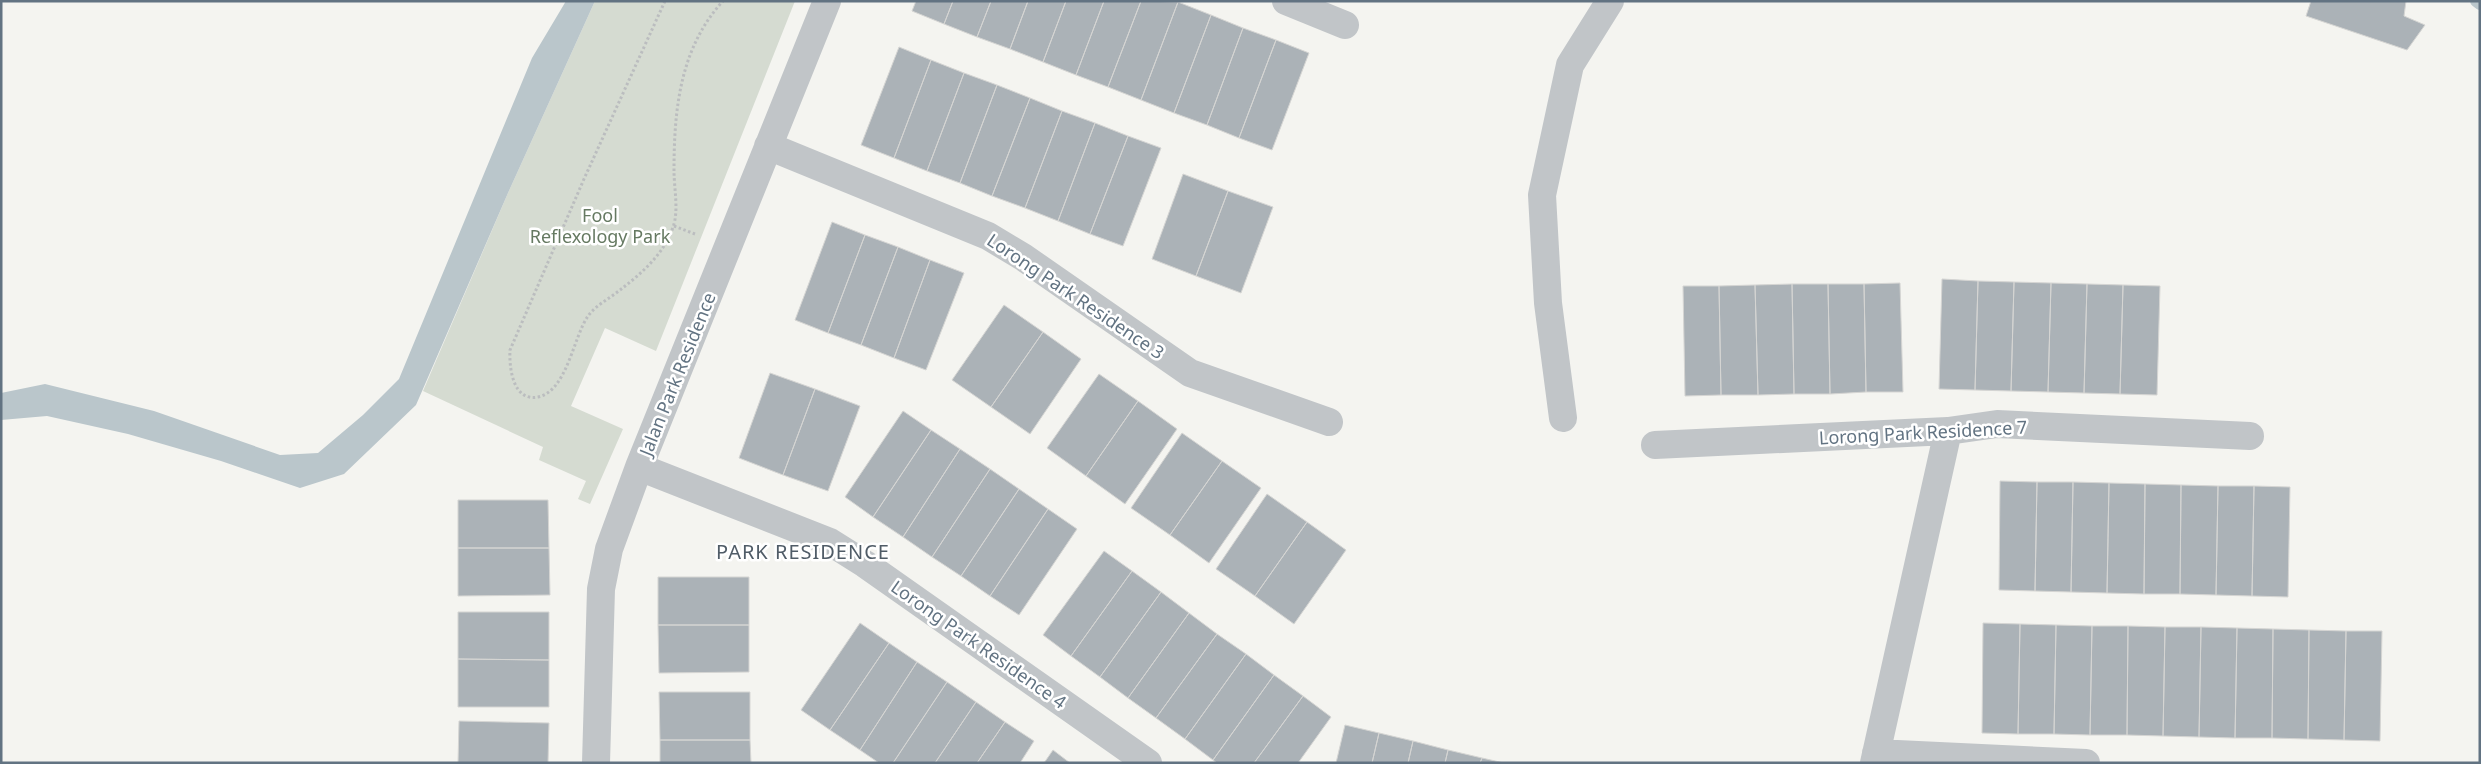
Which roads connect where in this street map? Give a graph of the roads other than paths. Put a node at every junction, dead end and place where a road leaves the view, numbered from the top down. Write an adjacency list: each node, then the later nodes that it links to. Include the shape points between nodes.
1 (827, 1): 5 (street, Jalan Park Residence)
2 (1286, 1): 4 (street)
3 (1610, 1): 6 (street, via 1570,65 1542,195 1548,304)
4 (1344, 25)
5 (768, 146): 7 (street, Lorong Park Residence 3, via 988,236 1190,373); 11 (street, Jalan Park Residence)
6 (1563, 418)
7 (1329, 422)
8 (1948, 431): 9 (street, Lorong Park Residence 7, via 1997,424); 10 (street, Lorong Park Residence 7); 12 (street)
9 (2250, 436)
10 (1655, 445)
11 (639, 467): 13 (street, Jalan Park Residence, via 609,549 600,590); 14 (street, Lorong Park Residence 4, via 830,542)
12 (1875, 758): 15 (street)
13 (596, 763)
14 (1148, 763)
15 (2086, 763)

